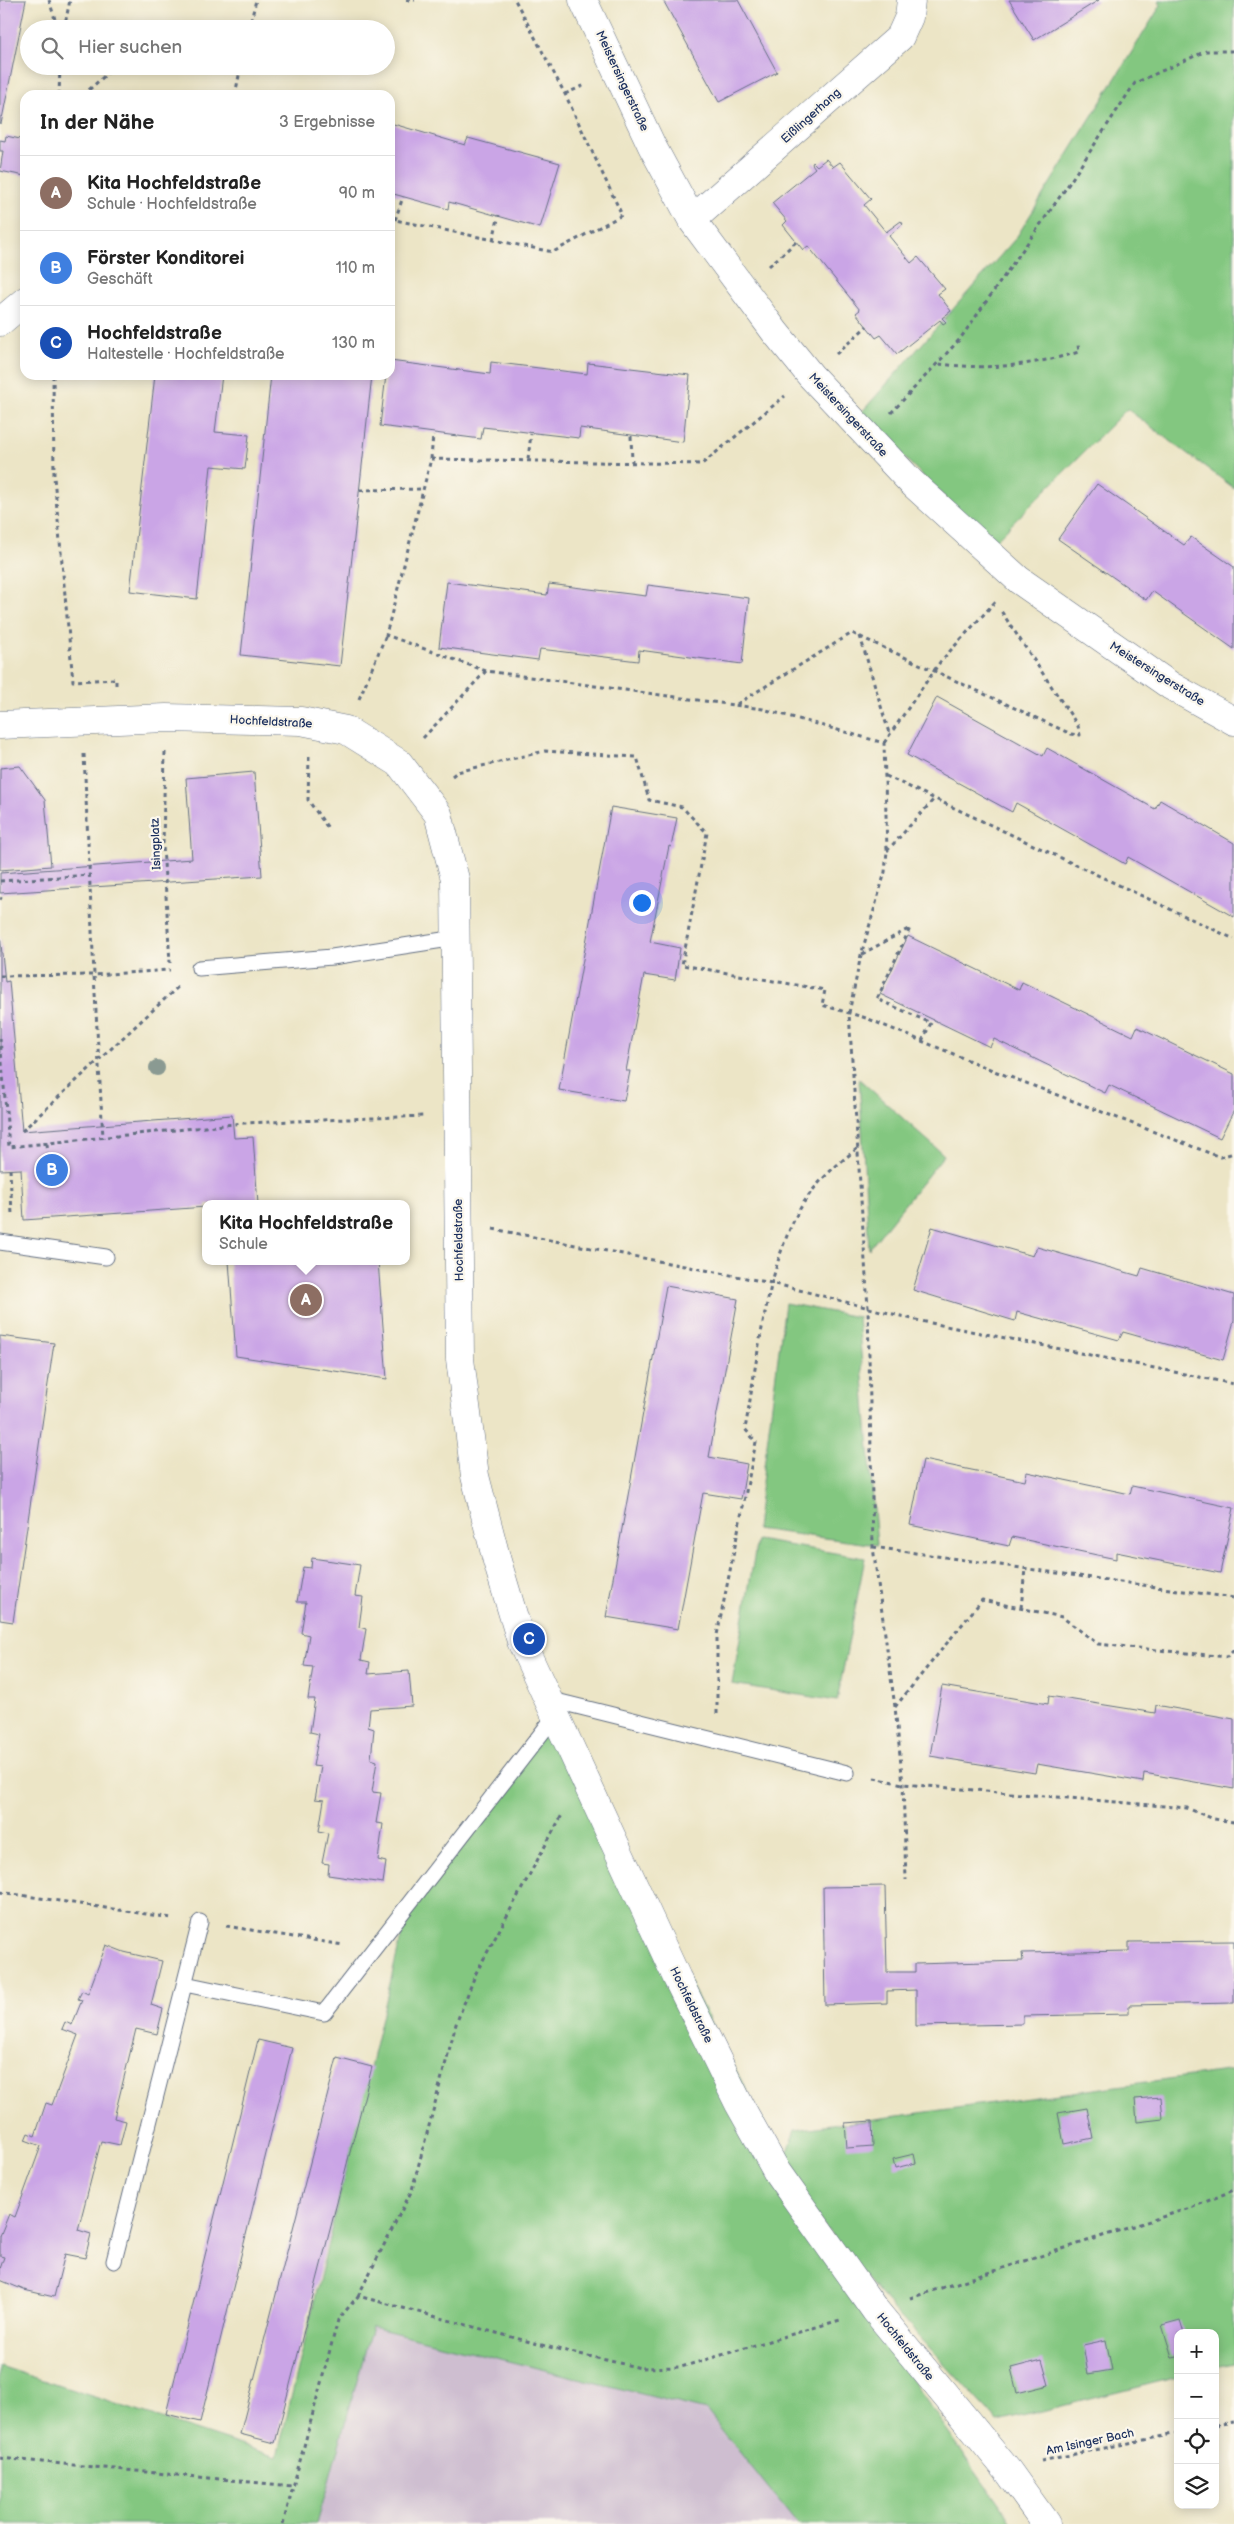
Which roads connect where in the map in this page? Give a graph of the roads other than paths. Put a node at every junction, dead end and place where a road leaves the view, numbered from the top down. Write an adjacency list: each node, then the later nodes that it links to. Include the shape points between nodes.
1 (583, 0): 3 (street, Meistersingerstraße, via 652,146)
2 (911, 0): 3 (street, Eißlingerhang, via 909,17 900,37)
3 (692, 220): 6 (street, Meistersingerstraße, via 811,376 911,482 1019,580 1171,686)
4 (20, 305): 5 (street)
5 (0, 322)
6 (1234, 721)
7 (0, 725): 8 (street, Hochfeldstraße, via 166,718 312,723 346,730 399,763 438,814 455,879)
8 (456, 938): 9 (lane, via 332,957); 12 (street, Hochfeldstraße, via 460,1359 475,1476 497,1561 522,1641)
9 (199, 968)
10 (4, 1242): 11 (lane)
11 (106, 1257)
12 (552, 1707): 13 (lane); 15 (lane, via 324,2013); 17 (street, Hochfeldstraße, via 677,1978 777,2172 875,2310 1008,2471)
13 (847, 1773)
14 (200, 1922): 15 (lane)
15 (185, 1984): 16 (lane)
16 (114, 2261)
17 (1046, 2524)

